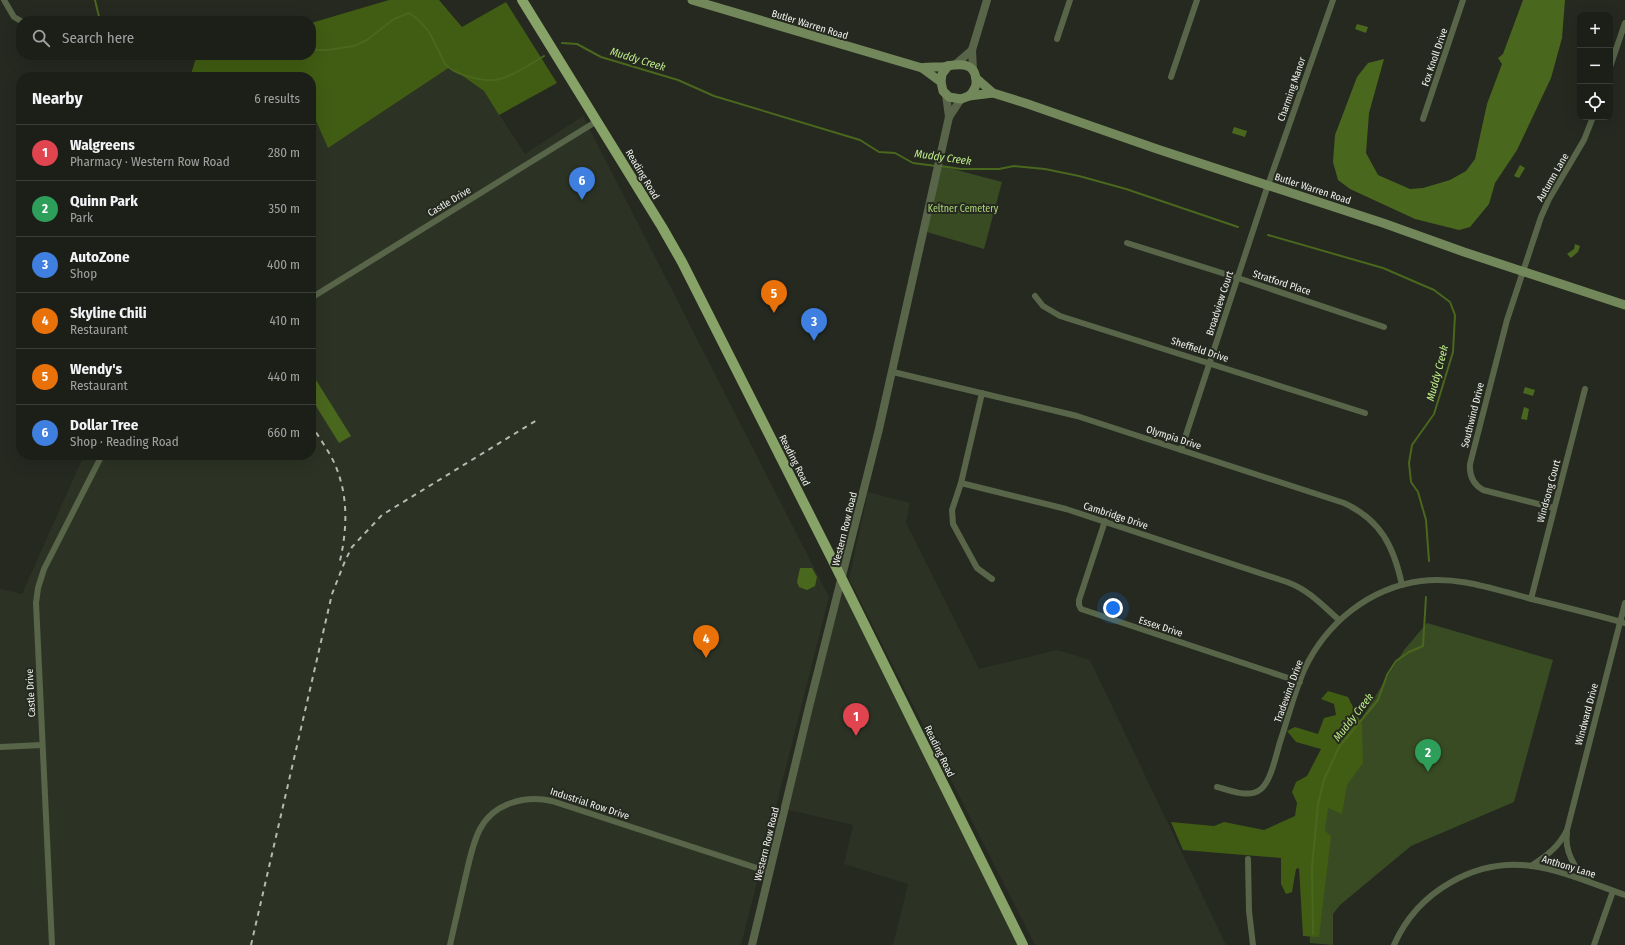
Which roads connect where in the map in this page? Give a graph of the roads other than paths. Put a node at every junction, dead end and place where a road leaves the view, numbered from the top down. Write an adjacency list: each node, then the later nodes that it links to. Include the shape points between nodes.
1 (4, 0): 9 (street)
2 (522, 0): 26 (main road, Reading Road)
3 (692, 0): 16 (main road, Butler Warren Road)
4 (987, 0): 12 (street)
5 (1070, 0): 11 (street)
6 (1197, 0): 18 (street)
7 (1333, 0): 27 (street, Charming Manor)
8 (1463, 0): 24 (street, Fox Knoll Drive)
9 (16, 18)
10 (1625, 23): 13 (street)
11 (1057, 39)
12 (972, 50): 14 (street); 17 (street)
13 (1613, 58)
14 (957, 63): 15 (main road, Butler Warren Road); 17 (main road, Butler Warren Road, via 965,65)
15 (948, 66): 16 (main road, Butler Warren Road); 19 (main road, via 942,74)
16 (922, 68): 19 (main road, Butler Warren Road)
17 (974, 74): 20 (main road, Butler Warren Road); 22 (main road, via 975,86)
18 (1171, 77)
19 (941, 82): 21 (main road)
20 (993, 94): 22 (main road, Butler Warren Road); 27 (main road, Butler Warren Road)
21 (946, 95): 22 (main road, Butler Warren Road); 23 (street, Western Row Road)
22 (965, 98): 23 (street, Western Row Road)
23 (949, 117): 36 (street, Western Row Road)
24 (1423, 120)
25 (1592, 120): 29 (street, Autumn Lane, via 1580,147 1549,199)
26 (597, 121): 31 (street, Castle Drive); 45 (main road, Reading Road, via 682,262)
27 (1268, 185): 29 (main road, Butler Warren Road); 30 (street, Broadview Court)
28 (1127, 242): 30 (street, Stratford Place)
29 (1522, 271): 33 (main road, Butler Warren Road); 43 (street, Southwind Drive, via 1507,320 1470,470 1475,484 1483,490)
30 (1238, 278): 34 (street, Stratford Place); 35 (street, Broadview Court)
31 (316, 295)
32 (1035, 296): 35 (street, Sheffield Drive, via 1043,306 1060,316)
33 (1625, 304)
34 (1384, 327)
35 (1210, 363): 39 (street, Sheffield Drive); 40 (street, Broadview Court)
36 (893, 372): 38 (street, Olympia Drive); 45 (street, Western Row Road)
37 (1585, 389): 43 (street, Windsong Court)
38 (982, 393): 40 (street, Olympia Drive, via 1077,416); 42 (street)
39 (1365, 413)
40 (1181, 450): 47 (street, Olympia Drive, via 1344,503 1361,512 1376,525 1388,542)
41 (99, 460): 53 (street, Castle Drive, via 50,556 38,588 36,623)
42 (961, 483): 44 (street, Cambridge Drive, via 1032,500); 46 (street, via 952,510 953,524 977,568)
43 (1554, 508): 48 (street, Windsong Court)
44 (1105, 522): 50 (street, Cambridge Drive, via 1296,585 1313,596); 52 (street, Essex Drive, via 1080,600 1079,605 1082,609)
45 (842, 580): 59 (street, Western Row Road); 66 (main road, Reading Road)
46 (992, 580)
47 (1402, 585): 48 (street, Tradewind Drive, via 1423,581 1458,581); 50 (street, Tradewind Drive, via 1366,600)
48 (1531, 599): 51 (street, Tradewind Drive)
49 (1625, 603): 51 (street, Windward Drive)
50 (1339, 620): 52 (street, Tradewind Drive, via 1321,640)
51 (1623, 622): 56 (street, Windward Drive)
52 (1300, 682): 55 (street, Tradewind Drive, via 1264,786 1256,792 1246,794)
53 (42, 745): 54 (street); 63 (street, Castle Drive)
54 (0, 747)
55 (1217, 787)
56 (1567, 830): 58 (street, Windward Drive, via 1556,847); 60 (street, Windward Drive, via 1570,857)
57 (1248, 859): 67 (street)
58 (1531, 866): 60 (street, Anthony Lane); 68 (street, Anthony Lane, via 1499,866 1484,869 1443,886 1416,909)
59 (769, 872): 64 (street, Industrial Row Drive, via 552,801 523,799 504,805 485,821 480,829); 65 (street, Western Row Road)
60 (1591, 883): 61 (street, Anthony Lane)
61 (1613, 891): 62 (street, Anthony Lane); 69 (street)
62 (1625, 895)
63 (52, 945)
64 (450, 945)
65 (752, 945)
66 (1023, 945)
67 (1253, 945)
68 (1394, 945)
69 (1594, 945)

